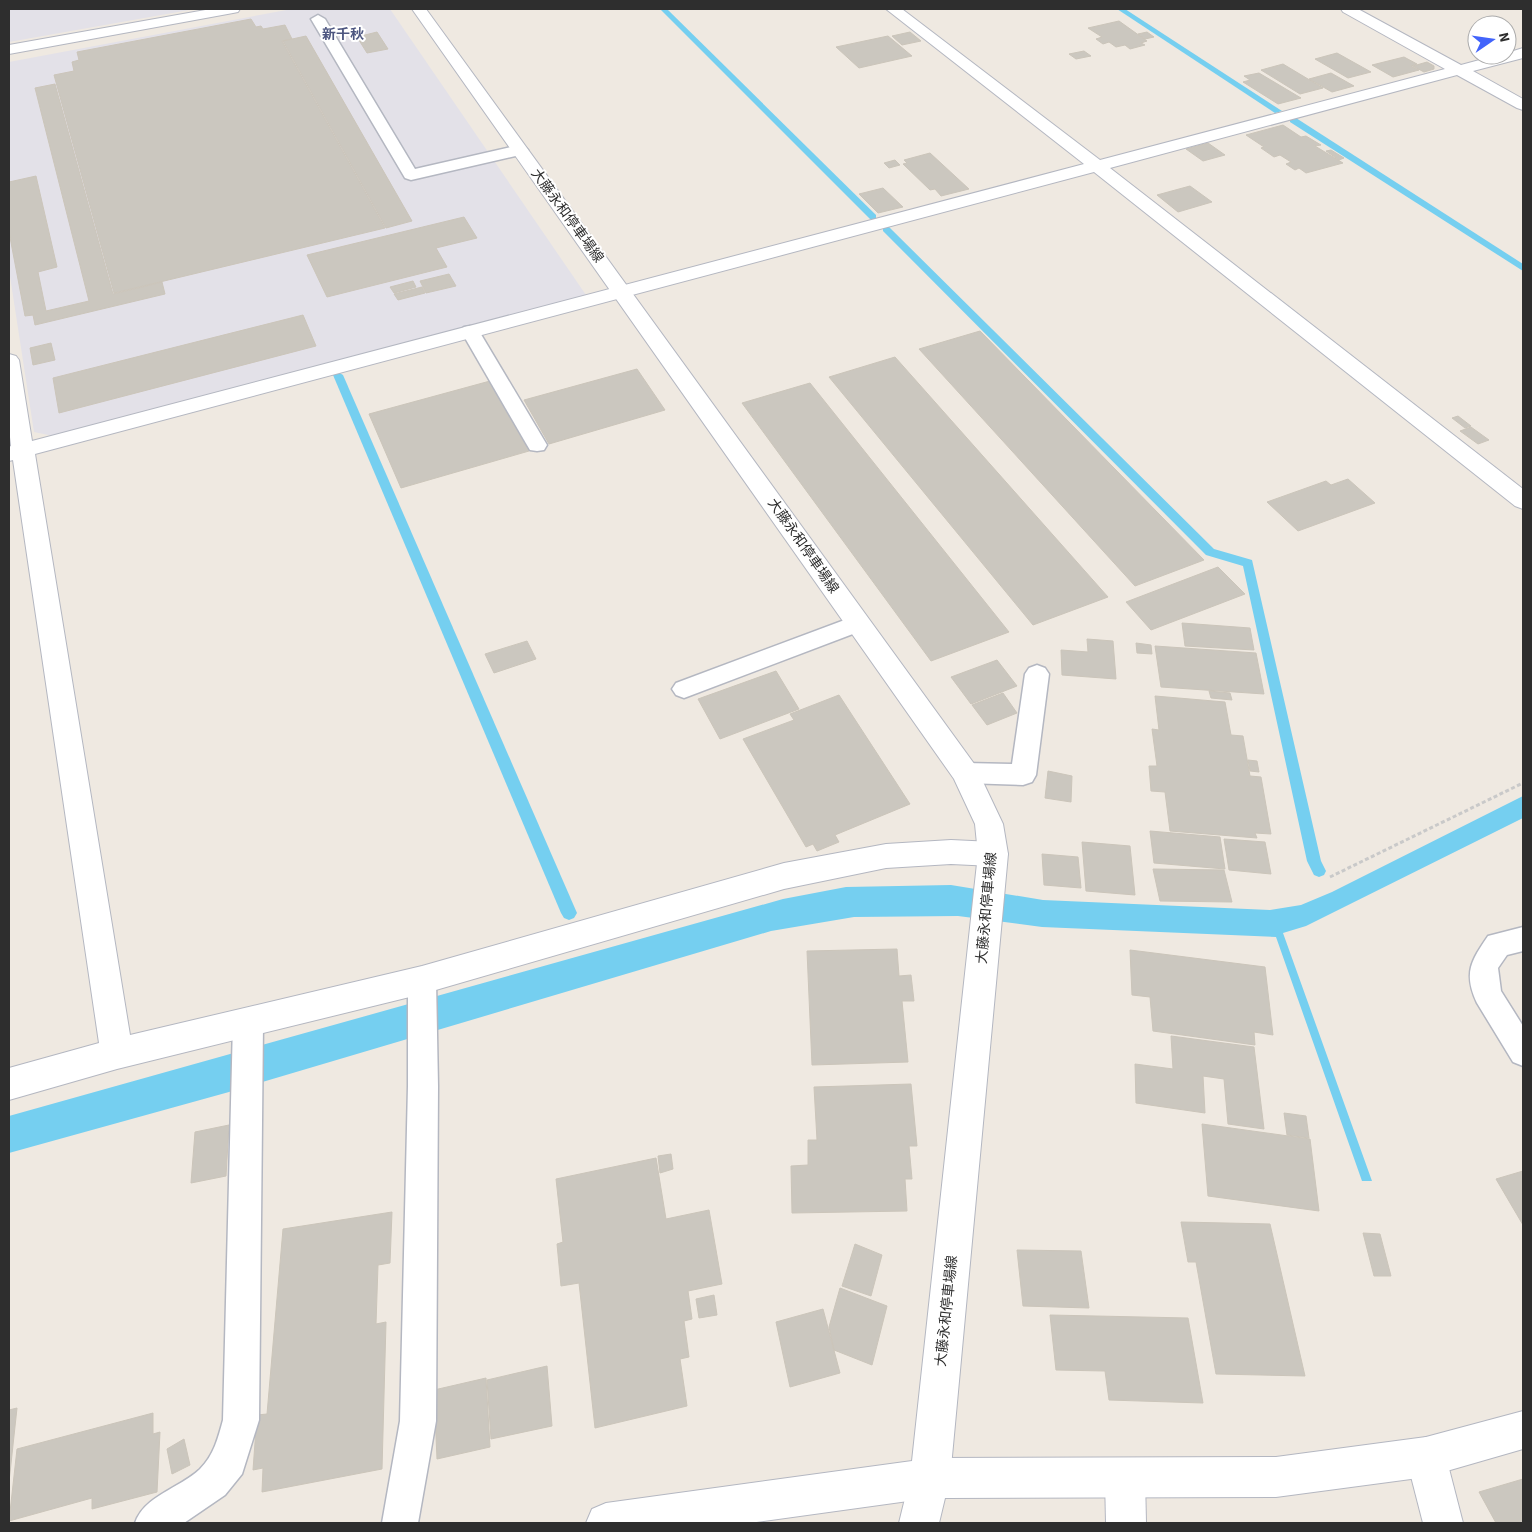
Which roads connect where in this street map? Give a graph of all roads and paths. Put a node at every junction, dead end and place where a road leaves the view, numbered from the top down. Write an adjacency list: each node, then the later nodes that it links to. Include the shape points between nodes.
1 (233, 9): 6 (street)
2 (419, 9): 10 (street, 大藤永和停車場線)
3 (892, 9): 11 (street)
4 (1348, 9): 8 (street)
5 (318, 19): 10 (lane, via 411,175)
6 (9, 50)
7 (1523, 53): 8 (street)
8 (1460, 70): 9 (street); 11 (street)
9 (1523, 105)
10 (520, 150): 12 (street, 大藤永和停車場線)
11 (1098, 166): 12 (street); 17 (street)
12 (621, 291): 13 (street); 18 (street, 大藤永和停車場線)
13 (470, 331): 15 (lane); 16 (street)
14 (9, 360): 16 (street)
15 (537, 445)
16 (16, 452): 29 (street)
17 (1523, 501)
18 (858, 623): 20 (lane); 21 (street, 大藤永和停車場線)
19 (1037, 674): 21 (lane, via 1023,775)
20 (684, 689)
21 (965, 773): 23 (street, 大藤永和停車場線, via 989,824)
22 (1523, 783): 24 (path)
23 (992, 865): 26 (street, via 951,852 886,856 784,876); 33 (street, 大藤永和停車場線)
24 (1330, 877)
25 (1523, 939): 28 (lane, via 1498,945 1484,965 1487,994)
26 (422, 985): 27 (street); 36 (lane, via 418,1421)
27 (248, 1032): 29 (street); 35 (lane, via 242,1420 229,1461 212,1482)
28 (1523, 1052)
29 (117, 1054): 30 (street)
30 (9, 1084)
31 (1523, 1430): 32 (street)
32 (1426, 1457): 34 (street, via 1276,1477); 40 (street)
33 (930, 1478): 34 (street); 37 (street); 38 (street, 大藤永和停車場線)
34 (1125, 1478): 39 (street)
35 (154, 1523)
36 (400, 1523)
37 (606, 1523)
38 (919, 1523)
39 (1126, 1523)
40 (1443, 1523)

